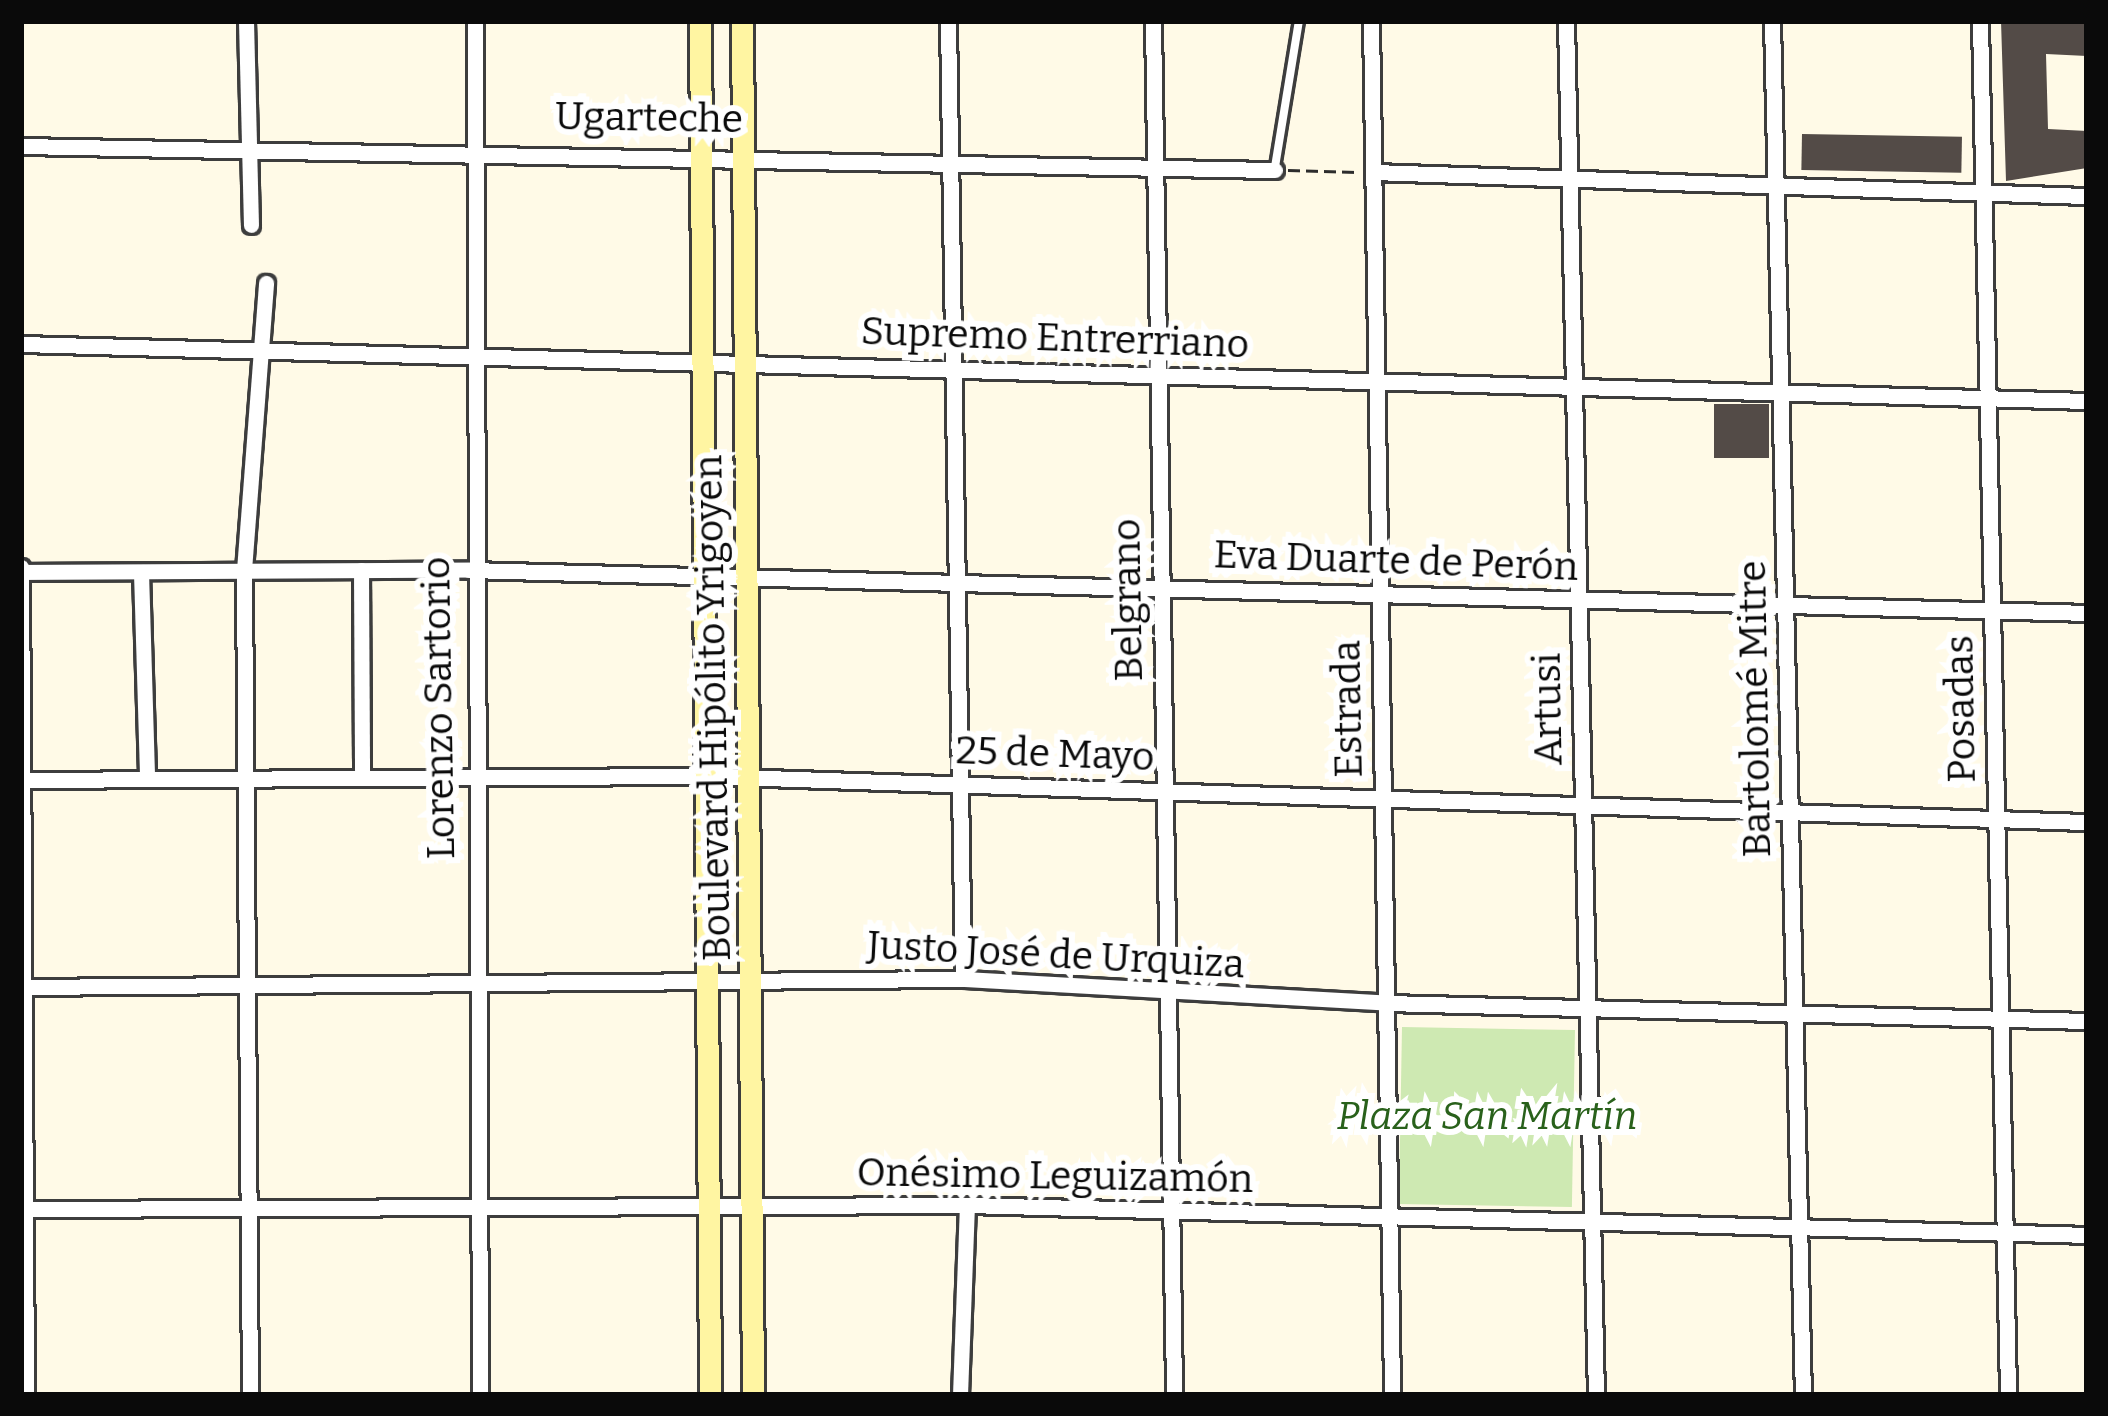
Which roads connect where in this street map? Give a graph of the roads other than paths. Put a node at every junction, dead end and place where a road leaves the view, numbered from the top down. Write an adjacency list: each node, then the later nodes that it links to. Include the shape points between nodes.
1 (246, 21): 12 (street)
2 (475, 21): 14 (street, Lorenzo Sartorio)
3 (700, 21): 15 (main road, Boulevard Hipólito Yrigoyen)
4 (742, 21): 16 (main road, Boulevard Hipólito Yrigoyen)
5 (948, 21): 17 (street)
6 (1153, 21): 18 (street, Belgrano)
7 (1299, 21): 19 (lane)
8 (1370, 21): 20 (street, Estrada)
9 (1566, 21): 21 (street, Artusi)
10 (1772, 21): 22 (street, Bartolomé Mitre)
11 (1980, 21): 23 (street, Posadas)
12 (249, 143): 13 (street, Ugarteche); 14 (street, Ugarteche); 25 (street)
13 (21, 146)
14 (476, 148): 15 (street, Ugarteche); 29 (street, Lorenzo Sartorio)
15 (700, 152): 16 (street, Ugarteche); 30 (main road, Boulevard Hipólito Yrigoyen)
16 (744, 153): 17 (street, Ugarteche); 31 (main road, Boulevard Hipólito Yrigoyen)
17 (949, 161): 18 (street, Ugarteche); 32 (street)
18 (1156, 168): 19 (street, Ugarteche); 33 (street, Belgrano)
19 (1275, 170)
20 (1373, 172): 21 (street); 34 (street, Estrada)
21 (1570, 178): 22 (street); 35 (street, Artusi)
22 (1776, 186): 23 (street); 36 (street, Bartolomé Mitre)
23 (1983, 192): 24 (street); 37 (street, Posadas)
24 (2087, 196)
25 (251, 225)
26 (266, 283): 27 (street)
27 (262, 343): 28 (street, Supremo Entrerriano); 29 (street, Supremo Entrerriano); 42 (street)
28 (21, 344)
29 (473, 348): 30 (street, Supremo Entrerriano); 41 (street, Lorenzo Sartorio)
30 (701, 359): 31 (street, Supremo Entrerriano); 44 (main road, Boulevard Hipólito Yrigoyen)
31 (746, 360): 32 (street, Supremo Entrerriano); 45 (main road, Boulevard Hipólito Yrigoyen)
32 (955, 368): 33 (street, Supremo Entrerriano); 46 (street)
33 (1157, 375): 34 (street, Supremo Entrerriano); 47 (street, Belgrano)
34 (1376, 380): 35 (street, Supremo Entrerriano); 48 (street, Estrada)
35 (1574, 387): 36 (street, Supremo Entrerriano); 49 (street, Artusi)
36 (1780, 392): 37 (street, Supremo Entrerriano); 50 (street, Bartolomé Mitre)
37 (1988, 398): 38 (street, Supremo Entrerriano); 51 (street, Posadas)
38 (2087, 401)
39 (21, 569): 43 (street, Eva Duarte de Perón); 59 (street)
40 (361, 570): 41 (street, Eva Duarte de Perón); 42 (street, Eva Duarte de Perón); 55 (street)
41 (469, 570): 44 (street, Eva Duarte de Perón); 53 (street, Lorenzo Sartorio)
42 (244, 571): 43 (street, Eva Duarte de Perón); 54 (street)
43 (141, 572): 56 (street)
44 (703, 576): 45 (street, Eva Duarte de Perón); 57 (main road, Boulevard Hipólito Yrigoyen)
45 (747, 577): 46 (street, Eva Duarte de Perón); 58 (main road, Boulevard Hipólito Yrigoyen)
46 (959, 583): 47 (street, Eva Duarte de Perón); 60 (street)
47 (1160, 587): 48 (street, Eva Duarte de Perón); 61 (street, Belgrano)
48 (1379, 593): 49 (street, Eva Duarte de Perón); 62 (street, Estrada)
49 (1579, 599): 50 (street, Eva Duarte de Perón); 63 (street, Artusi)
50 (1785, 604): 51 (street, Eva Duarte de Perón); 64 (street, Bartolomé Mitre)
51 (1992, 610): 52 (street, Eva Duarte de Perón); 65 (street, Posadas)
52 (2087, 613)
53 (475, 774): 55 (street, 25 de Mayo); 57 (street, 25 de Mayo); 67 (street, Lorenzo Sartorio)
54 (242, 775): 55 (street, 25 de Mayo); 56 (street, 25 de Mayo); 71 (street)
55 (362, 775)
56 (147, 776): 59 (street, 25 de Mayo)
57 (705, 776): 58 (street, 25 de Mayo); 68 (main road, Boulevard Hipólito Yrigoyen)
58 (751, 778): 60 (street, 25 de Mayo); 69 (main road, Boulevard Hipólito Yrigoyen)
59 (24, 780): 72 (street)
60 (962, 784): 61 (street, 25 de Mayo); 70 (street)
61 (1165, 790): 62 (street, 25 de Mayo); 73 (street, Belgrano)
62 (1383, 800): 63 (street, 25 de Mayo); 74 (street, Estrada)
63 (1583, 809): 64 (street, 25 de Mayo); 75 (street, Artusi)
64 (1790, 815): 65 (street, 25 de Mayo); 76 (street, Bartolomé Mitre)
65 (1996, 820): 66 (street, 25 de Mayo); 77 (street, Posadas)
66 (2087, 822)
67 (475, 976): 68 (street, Justo José de Urquiza); 71 (street, Justo José de Urquiza); 82 (street, Lorenzo Sartorio)
68 (704, 977): 69 (street, Justo José de Urquiza); 80 (main road, Boulevard Hipólito Yrigoyen)
69 (753, 977): 70 (street, Justo José de Urquiza); 81 (main road, Boulevard Hipólito Yrigoyen)
70 (963, 979): 73 (street, Justo José de Urquiza)
71 (246, 982): 72 (street, Justo José de Urquiza); 83 (street)
72 (25, 987): 84 (street)
73 (1168, 993): 74 (street, Justo José de Urquiza); 85 (street, Belgrano)
74 (1386, 1004): 75 (street, Justo José de Urquiza); 86 (street, Estrada)
75 (1588, 1008): 76 (street, Justo José de Urquiza); 87 (street, Artusi)
76 (1795, 1014): 77 (street, Justo José de Urquiza); 88 (street, Bartolomé Mitre)
77 (2000, 1018): 78 (street, Justo José de Urquiza); 89 (street, Posadas)
78 (2087, 1021)
79 (967, 1205): 81 (street, Onésimo Leguizamón); 85 (street, Onésimo Leguizamón); 96 (street)
80 (708, 1206): 81 (street, Onésimo Leguizamón); 82 (street, Onésimo Leguizamón); 94 (main road, Boulevard Hipólito Yrigoyen)
81 (751, 1206): 95 (main road, Boulevard Hipólito Yrigoyen)
82 (478, 1207): 83 (street, Onésimo Leguizamón); 93 (street, Lorenzo Sartorio)
83 (248, 1208): 84 (street, Onésimo Leguizamón); 92 (street)
84 (25, 1209): 91 (street)
85 (1172, 1210): 86 (street, Onésimo Leguizamón); 97 (street, Belgrano)
86 (1389, 1216): 87 (street, Onésimo Leguizamón); 98 (street, Estrada)
87 (1592, 1221): 88 (street, Onésimo Leguizamón); 99 (street, Artusi)
88 (1799, 1227): 89 (street, Onésimo Leguizamón); 100 (street, Bartolomé Mitre)
89 (2005, 1232): 90 (street, Onésimo Leguizamón); 101 (street, Posadas)
90 (2087, 1234)
91 (26, 1395)
92 (250, 1395)
93 (480, 1395)
94 (710, 1395)
95 (753, 1395)
96 (960, 1395)
97 (1174, 1395)
98 (1392, 1395)
99 (1596, 1395)
100 (1803, 1395)
101 (2008, 1395)

